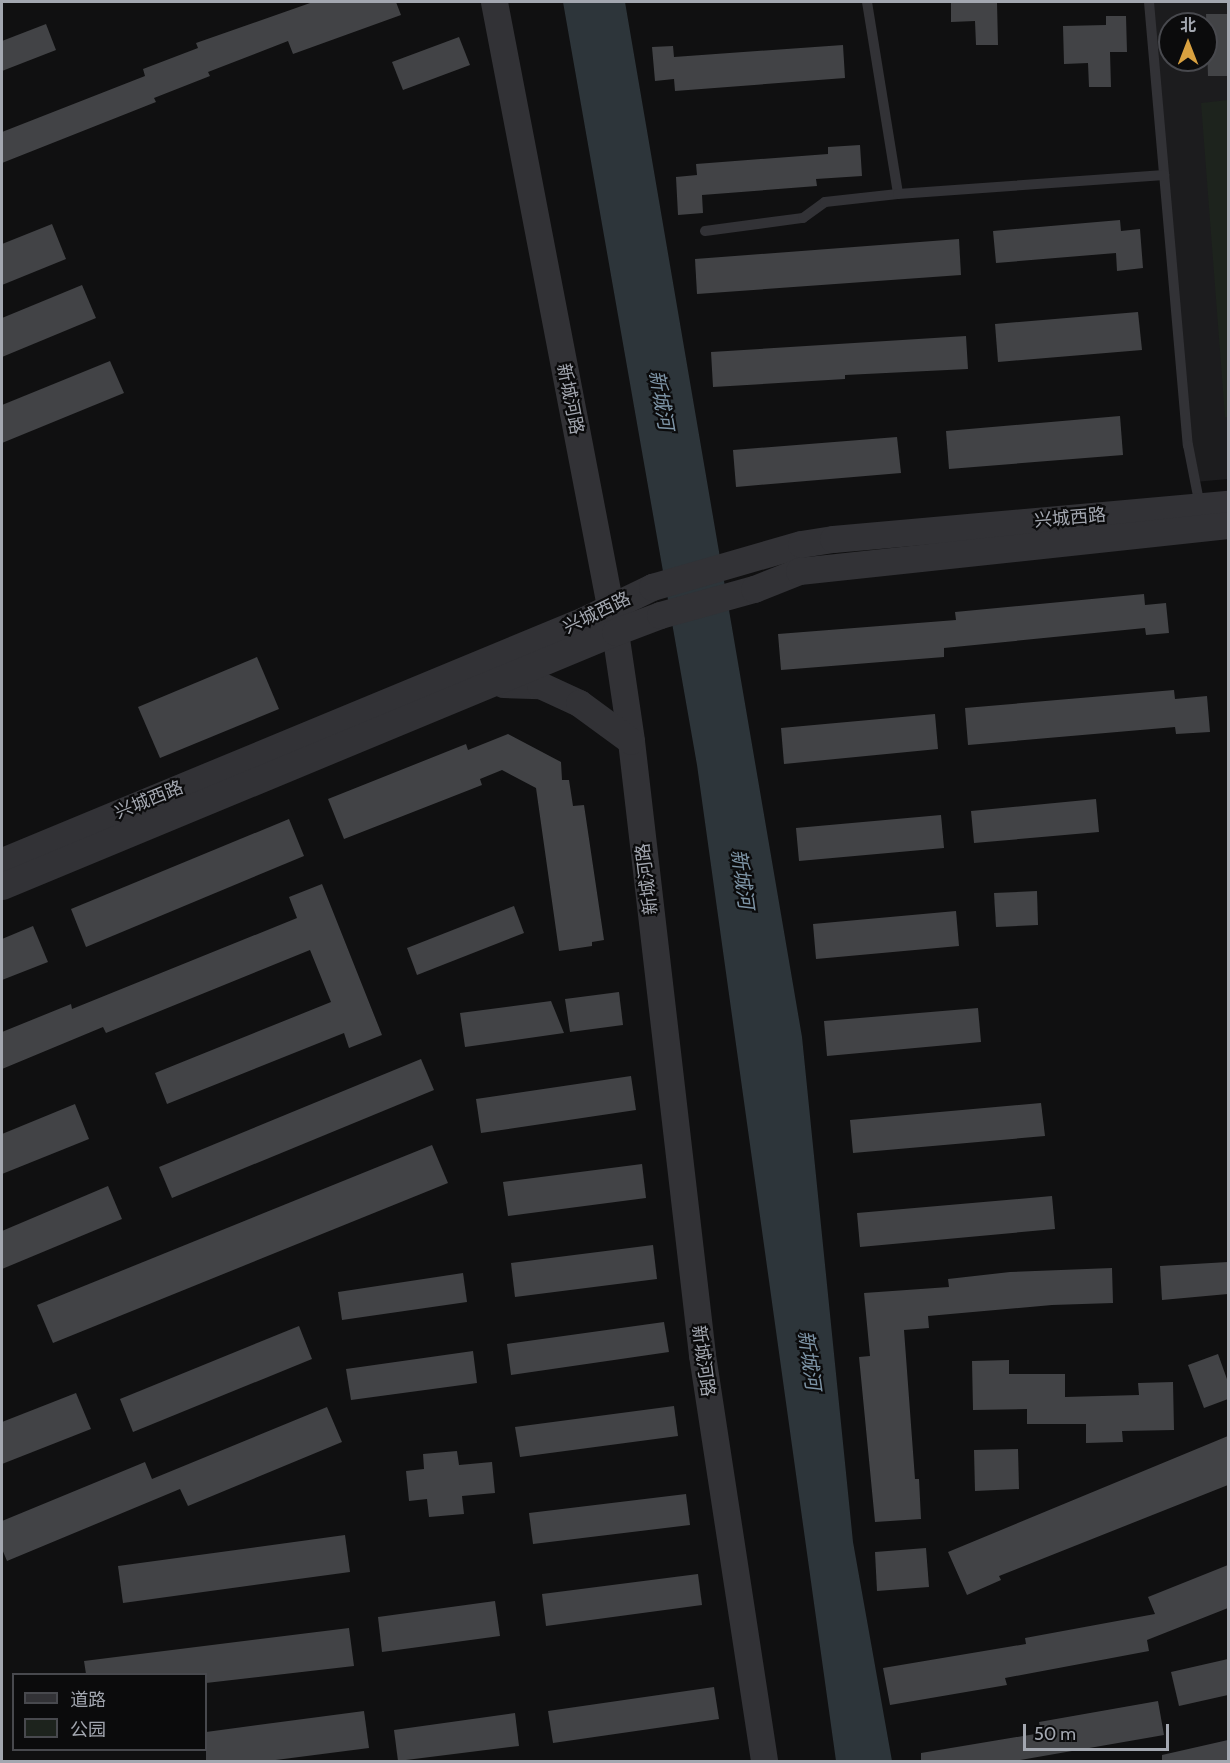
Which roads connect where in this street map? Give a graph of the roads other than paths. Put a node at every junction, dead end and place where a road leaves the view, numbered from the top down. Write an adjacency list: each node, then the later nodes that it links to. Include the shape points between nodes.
1 (494, 2): 9 (street, 新城河路)
2 (867, 2): 5 (lane)
3 (1149, 2): 4 (lane)
4 (1164, 175): 5 (lane); 8 (lane, via 1188,445)
5 (898, 194): 6 (lane, via 825,202 804,218)
6 (705, 231)
7 (1228, 504): 8 (street, 兴城西路)
8 (1211, 519): 9 (street, 兴城西路, via 840,564 799,571 738,594 660,615); 9 (street, 兴城西路, via 833,539 801,544 652,587)
9 (613, 620): 10 (street, 兴城西路); 11 (street, 新城河路); 12 (street, 兴城西路)
10 (490, 684): 11 (street, via 540,685 579,703); 13 (street, 兴城西路)
11 (631, 741): 14 (street, 新城河路, via 702,1355)
12 (2, 861)
13 (2, 886)
14 (764, 1761)

